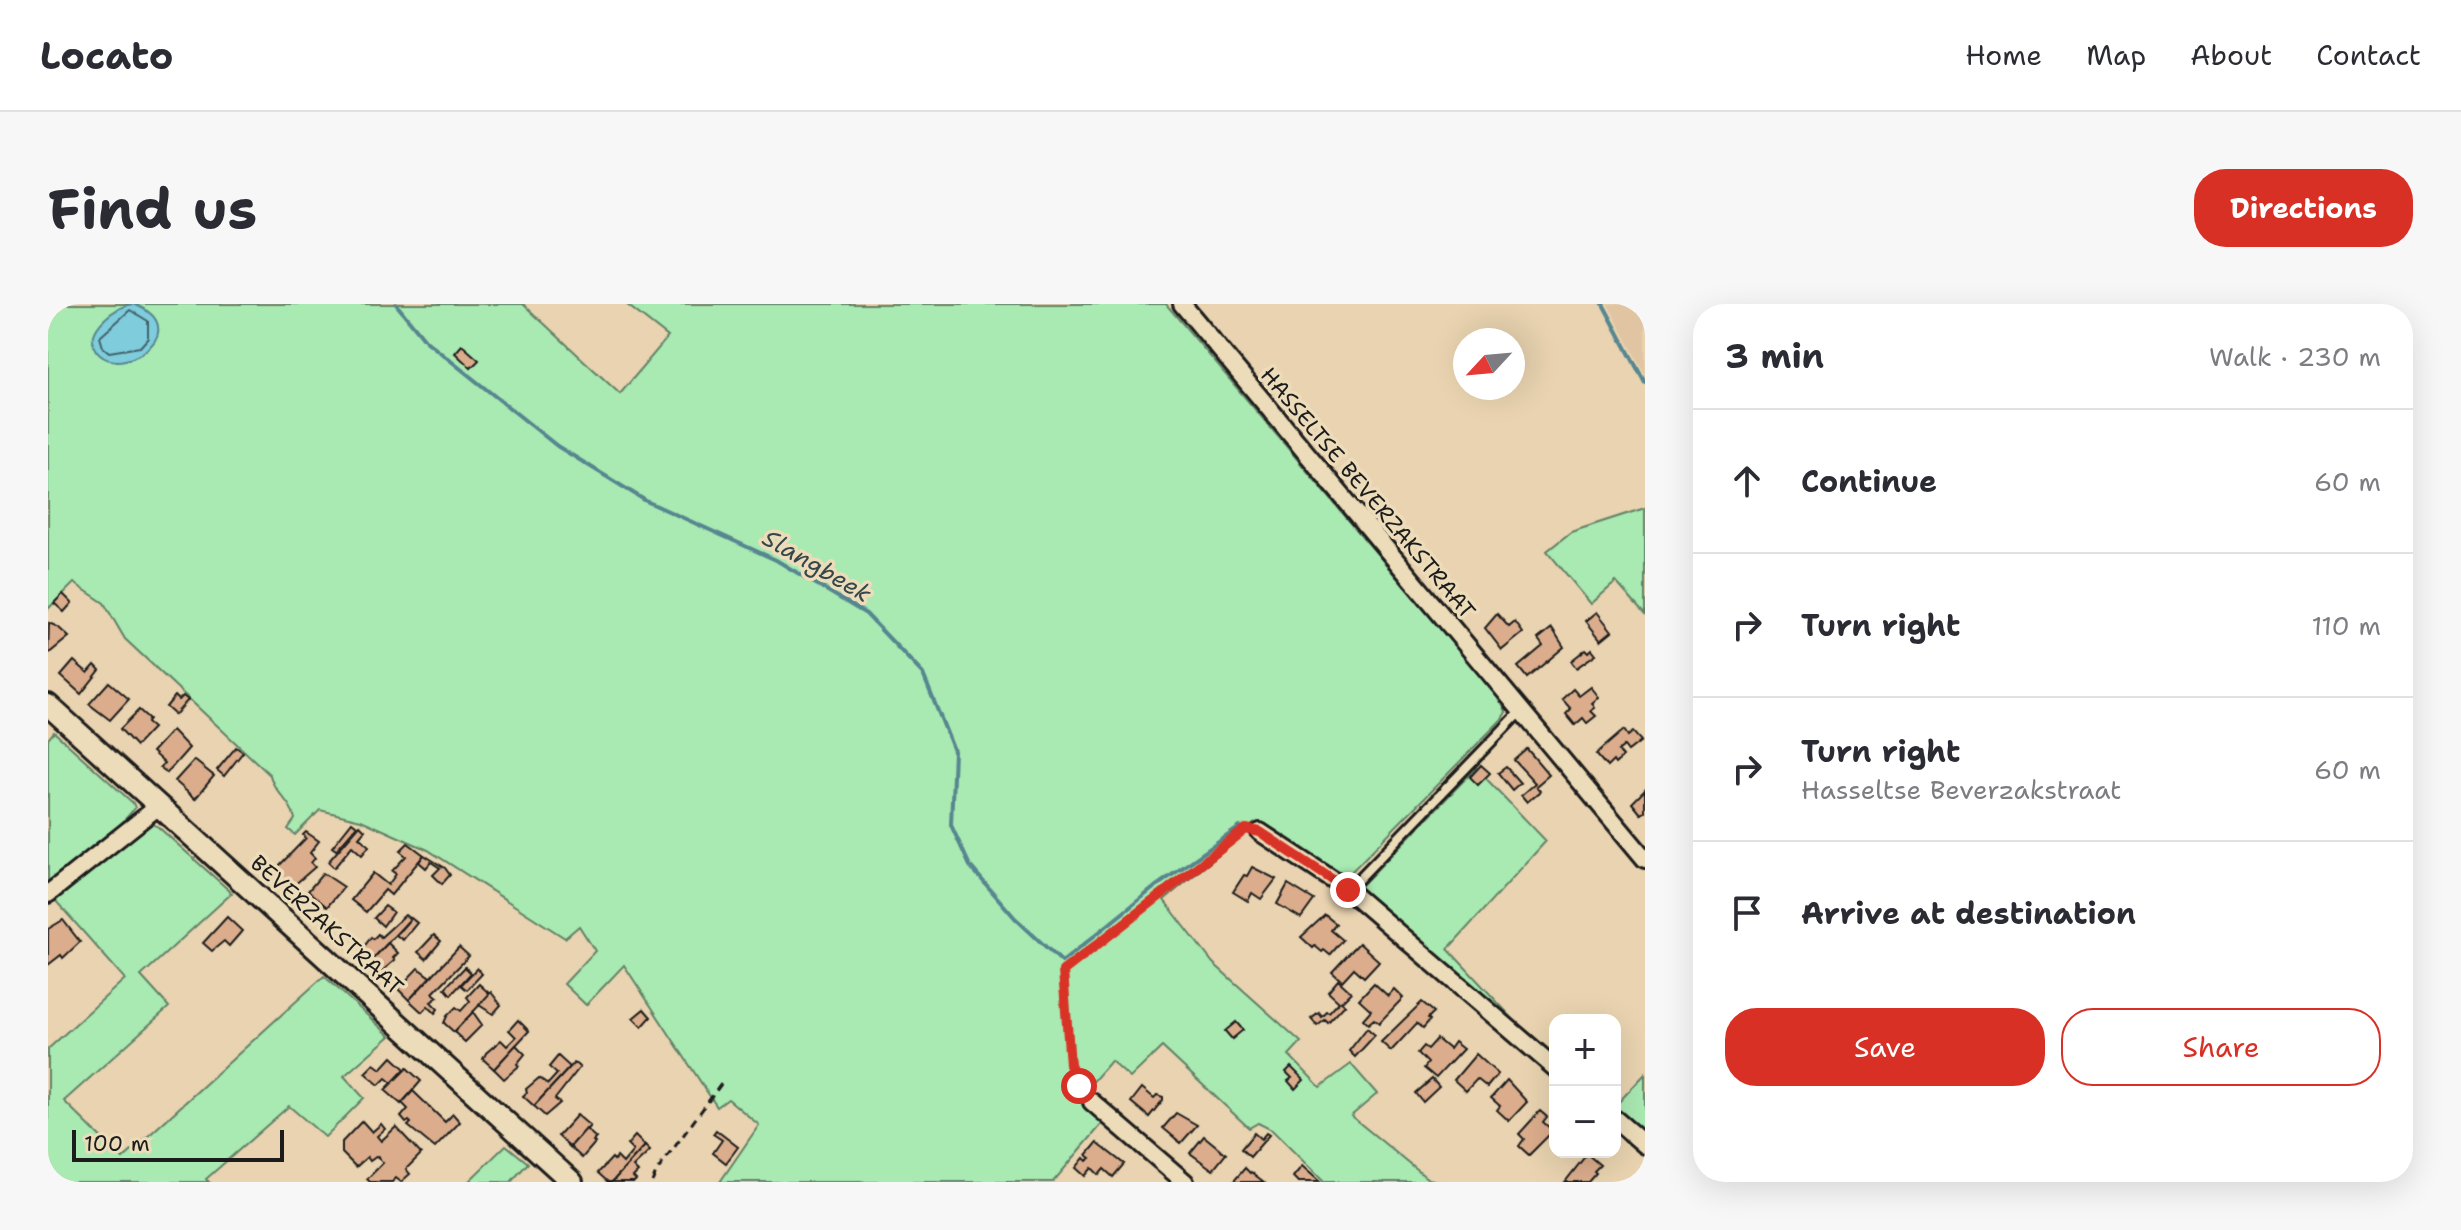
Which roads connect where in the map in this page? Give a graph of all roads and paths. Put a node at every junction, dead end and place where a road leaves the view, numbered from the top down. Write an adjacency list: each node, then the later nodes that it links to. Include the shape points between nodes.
1 (1182, 304): 3 (street, HASSELTSE BEVERZAKSTRAAT)
2 (48, 705): 4 (street, BEVERZAKSTRAAT)
3 (1521, 711): 6 (street, HASSELTSE BEVERZAKSTRAAT); 7 (lane)
4 (160, 805): 8 (street); 14 (street, BEVERZAKSTRAAT)
5 (1260, 832): 7 (street); 11 (path, via 1246,829 1063,971 1070,1065)
6 (1645, 859)
7 (1348, 890): 9 (street)
8 (48, 894)
9 (1549, 1063)
10 (721, 1084): 15 (path)
11 (1092, 1102): 16 (street)
12 (1621, 1124): 13 (street)
13 (1645, 1145)
14 (572, 1182)
15 (652, 1182)
16 (1185, 1182)

